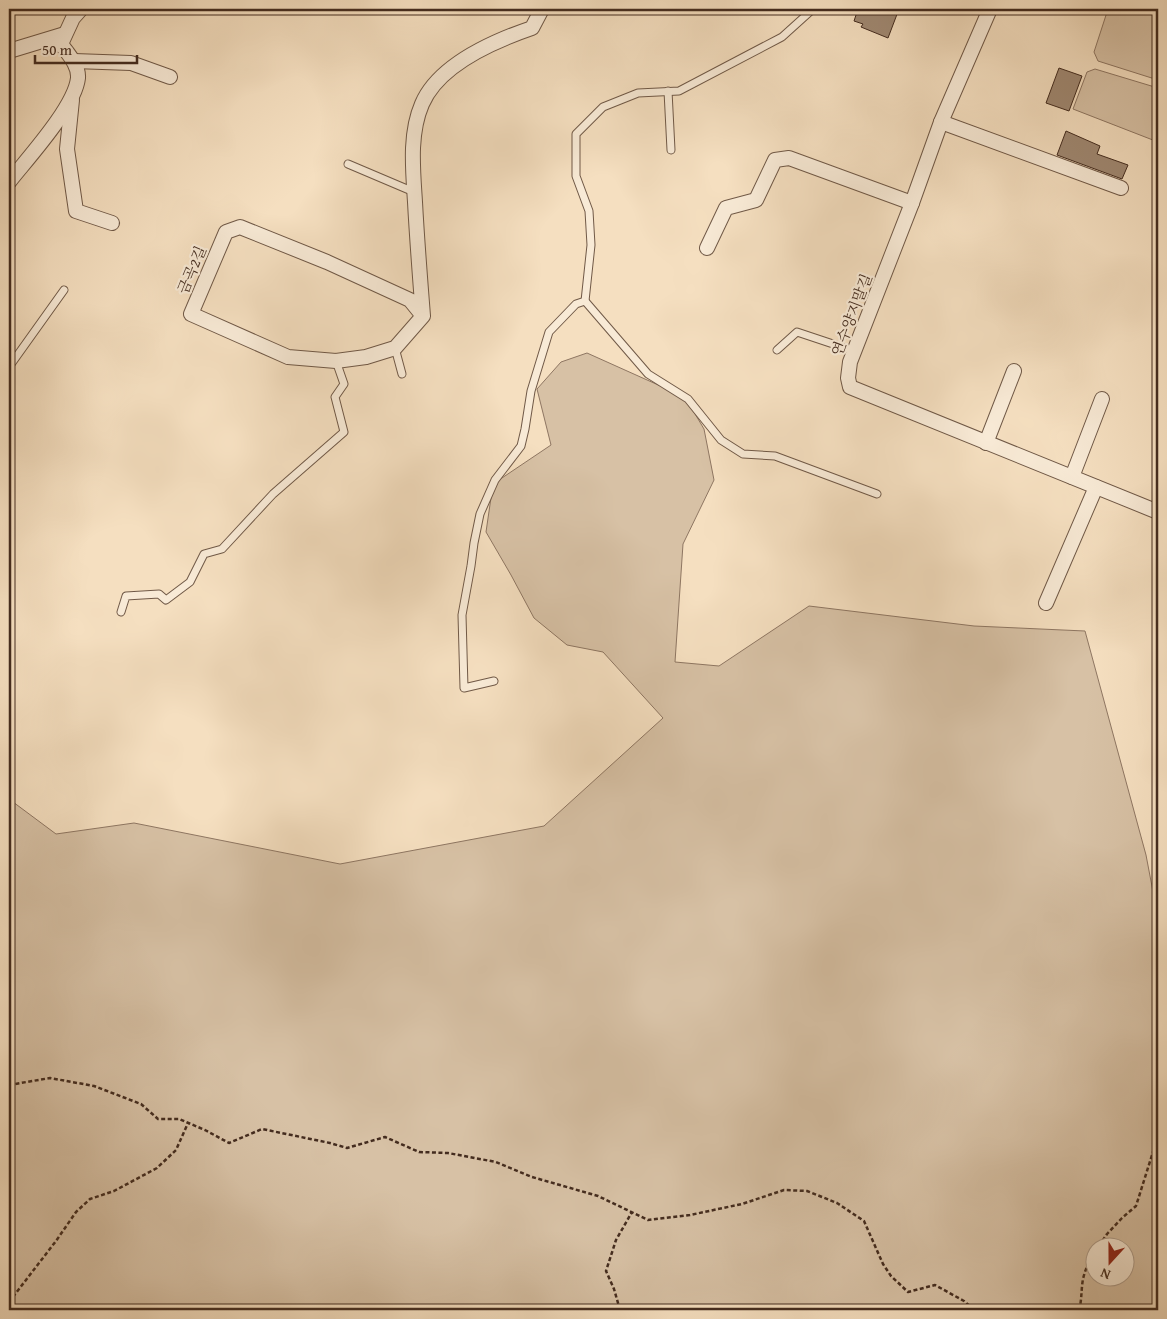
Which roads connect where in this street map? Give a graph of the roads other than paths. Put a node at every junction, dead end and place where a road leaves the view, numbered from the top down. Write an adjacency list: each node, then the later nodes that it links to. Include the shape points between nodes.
1 (81, 9): 5 (street)
2 (542, 9): 16 (street, via 532,28 474,52 434,85 422,104 415,130)
3 (813, 9): 9 (lane, via 782,37 679,91)
4 (990, 9): 11 (street, 연수양지말길)
5 (65, 34): 6 (street); 7 (street, via 61,44)
6 (9, 50)
7 (74, 61): 8 (street, via 131,63); 10 (street, via 78,77)
8 (170, 77)
9 (668, 91): 12 (lane); 21 (lane, via 638,93 603,107 576,134 576,176 588,211 591,245)
10 (72, 97): 14 (street); 18 (street, via 67,149 76,211)
11 (941, 122): 15 (street); 17 (street, 연수양지말길)
12 (671, 150)
13 (348, 164): 16 (lane)
14 (9, 182)
15 (1121, 188)
16 (414, 192): 22 (street)
17 (912, 202): 19 (street, via 789,158 775,160 756,200 726,208); 25 (street, 연수양지말길)
18 (112, 222)
19 (707, 248)
20 (64, 290): 27 (lane)
21 (585, 301): 34 (lane, via 648,374 688,399 721,440 743,454 776,456); 38 (lane, via 576,304 549,332 531,392 521,446 495,480 480,514 462,615 464,688)
22 (423, 316): 23 (street); 26 (street, 금곡2길, via 410,300 328,262 240,227 226,232 191,314 288,357)
23 (395, 348): 26 (street, 금곡2길); 29 (lane)
24 (777, 350): 25 (lane, via 797,332)
25 (854, 351): 31 (street, 연수양지말길, via 848,378 850,387)
26 (336, 361): 37 (lane, via 344,384 335,396 344,432 273,494 222,549 204,554 190,582 166,600 159,594 126,596)
27 (9, 367)
28 (1014, 371): 31 (street)
29 (402, 374)
30 (1102, 399): 32 (street)
31 (986, 443): 32 (street, 연수양지말길)
32 (1072, 476): 33 (street, 연수양지말길)
33 (1096, 487): 35 (street, 연수양지말길); 36 (street)
34 (877, 494)
35 (1158, 512)
36 (1046, 603)
37 (121, 612)
38 (494, 681)

